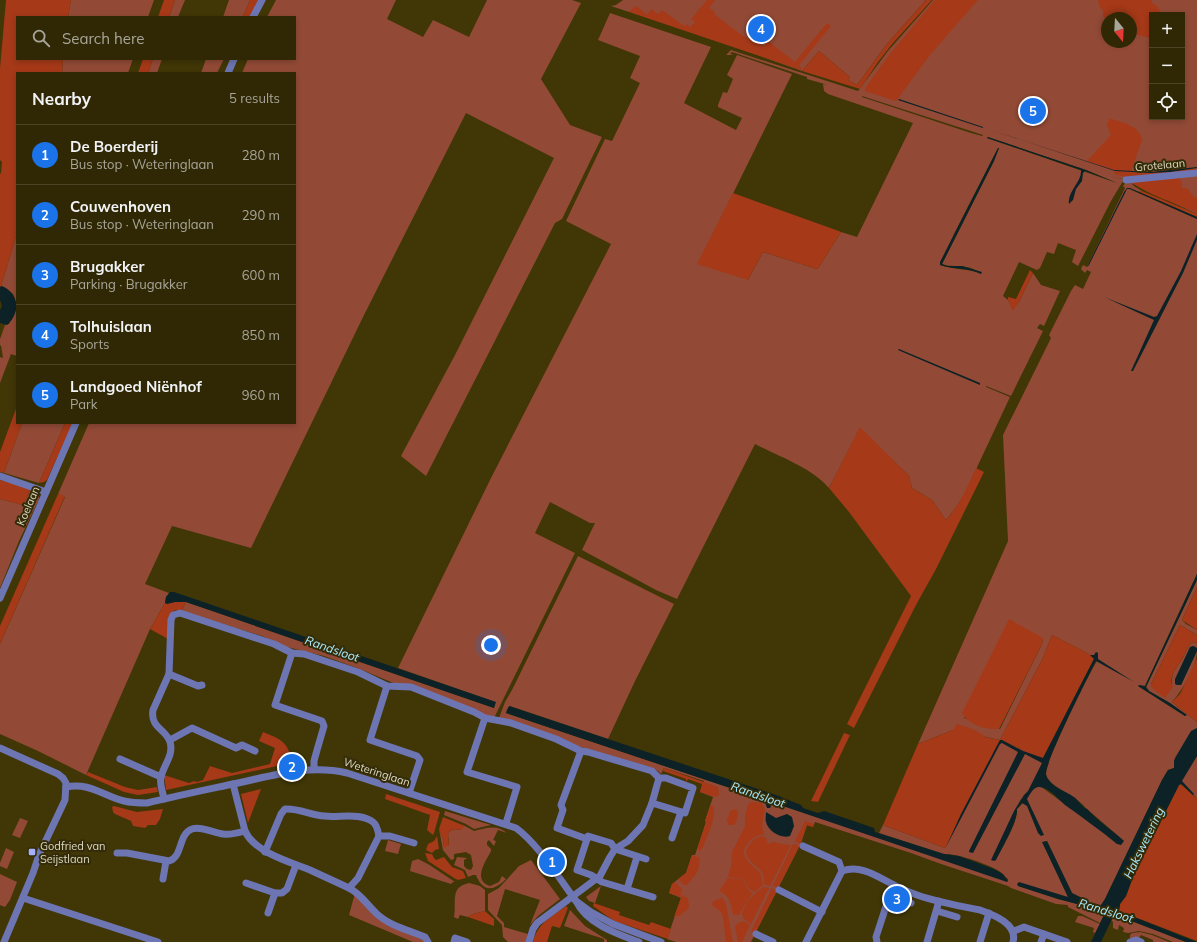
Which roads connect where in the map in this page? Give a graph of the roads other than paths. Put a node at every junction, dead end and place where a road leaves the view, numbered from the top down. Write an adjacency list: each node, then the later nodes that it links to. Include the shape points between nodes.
1 (262, 0): 2 (street)
2 (254, 16)
3 (234, 60): 4 (street)
4 (228, 72)
5 (1197, 172): 6 (street, Grotelaan)
6 (1126, 180)
7 (76, 424): 9 (street, Koelaan)
8 (0, 476): 9 (street)
9 (46, 492): 10 (street, Koelaan)
10 (0, 598)
11 (292, 654): 12 (street, via 274,644 234,630 176,614 171,620); 14 (street, via 304,654 358,672); 21 (street, via 275,705 324,723)
12 (169, 674): 13 (street, via 198,686); 16 (street, via 152,716 156,725)
13 (202, 685)
14 (387, 686): 15 (street, via 411,687); 26 (street, via 370,740 419,758)
15 (485, 718): 19 (street, via 511,723); 30 (street, via 467,772 517,787)
16 (170, 740): 18 (street, via 192,728 236,748 242,745); 22 (street, via 172,752)
17 (0, 748): 25 (street, via 58,774 63,778)
18 (255, 751)
19 (581, 751): 23 (street, via 652,771); 33 (street, via 561,805 563,810 557,828)
20 (120, 759): 22 (street)
21 (314, 769): 24 (street, Weteringlaan); 26 (street, Weteringlaan, via 332,769)
22 (161, 777): 27 (street)
23 (659, 778): 28 (street); 29 (street, via 693,788 685,813)
24 (233, 784): 27 (street, Weteringlaan); 31 (street)
25 (66, 787): 27 (street, Weteringlaan, via 86,786 133,803); 55 (street, via 65,800 39,855)
26 (409, 793): 30 (street, Weteringlaan)
27 (164, 799)
28 (652, 803): 29 (street); 37 (street, via 643,825 628,841)
29 (681, 812): 34 (street)
30 (506, 824): 56 (street, Weteringlaan, via 526,835)
31 (245, 831): 38 (street, via 250,840); 42 (street, via 225,834 192,829 186,834 175,858)
32 (379, 836): 35 (street, via 390,836); 38 (street, via 374,822 362,818 310,814 292,808 285,809 280,814); 49 (street, via 358,878)
33 (588, 838): 37 (street, via 611,843); 46 (street, via 577,870)
34 (672, 838)
35 (414, 843)
36 (803, 846): 44 (street, via 838,862)
37 (615, 849): 40 (street); 46 (street)
38 (266, 852): 43 (street)
39 (117, 853): 42 (street)
40 (637, 856): 41 (street); 50 (street)
41 (646, 859)
42 (166, 861): 45 (street)
43 (296, 866): 49 (street); 52 (street, via 288,889 282,893)
44 (842, 871): 48 (street, via 861,870); 60 (street)
45 (163, 879)
46 (596, 879): 50 (street, via 623,889); 56 (street)
47 (246, 883): 52 (street)
48 (893, 885): 53 (street); 57 (street, via 918,896)
49 (350, 888): 69 (street, via 385,920 425,937)
50 (627, 888): 54 (street)
51 (779, 890): 60 (street)
52 (275, 893): 61 (street)
53 (890, 896): 58 (street); 77 (street, via 876,937)
54 (653, 897)
55 (23, 898): 67 (street); 68 (street)
56 (574, 899): 72 (street, via 537,923); 73 (street, Weteringlaan, via 591,919 611,931); 74 (street, Weteringlaan, via 612,924)
57 (939, 901): 59 (street); 62 (street)
58 (911, 903)
59 (937, 911): 63 (street); 78 (street)
60 (822, 912): 76 (street)
61 (268, 913)
62 (989, 913): 64 (street, via 1002,919); 79 (street)
63 (957, 917)
64 (1014, 932): 66 (street, via 1024,927); 80 (street)
65 (756, 934): 75 (street)
66 (1044, 934): 81 (street); 82 (street)
67 (4, 942)
68 (158, 942)
69 (428, 942)
70 (454, 942): 71 (street, via 455,938)
71 (467, 942)
72 (529, 942)
73 (639, 942)
74 (661, 942)
75 (773, 942)
76 (806, 942)
77 (877, 942)
78 (927, 942)
79 (980, 942)
80 (1013, 942)
81 (1041, 942)
82 (1067, 942)
83 (1130, 942): 84 (street)
84 (1141, 942)

